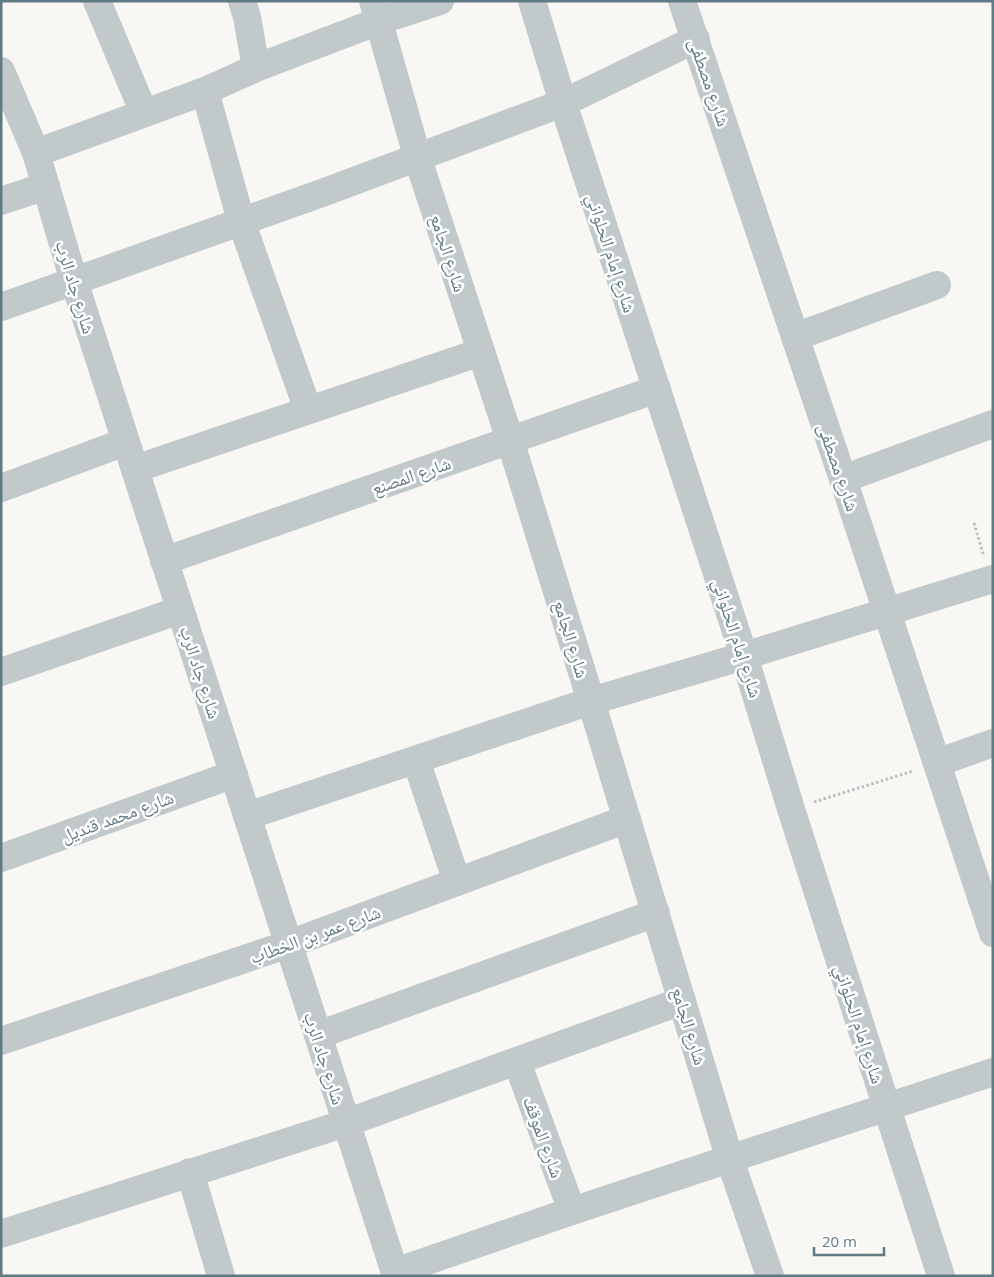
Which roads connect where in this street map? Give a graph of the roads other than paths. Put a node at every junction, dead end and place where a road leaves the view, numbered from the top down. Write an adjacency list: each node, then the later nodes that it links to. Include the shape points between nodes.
1 (98, 1): 12 (street)
2 (242, 1): 8 (street, via 248,17)
3 (440, 1): 6 (street)
4 (532, 1): 11 (street, شارع إمام الحلواني)
5 (682, 1): 7 (street, شارع مصطفى)
6 (376, 11): 8 (street); 14 (street, شارع الجامع)
7 (696, 39): 11 (street); 21 (street, شارع مصطفى)
8 (256, 68): 10 (street)
9 (1, 70): 13 (street, شارع جاد الرب)
10 (206, 91): 12 (street); 17 (street)
11 (562, 103): 14 (street); 23 (street, شارع إمام الحلواني)
12 (144, 113): 13 (street)
13 (36, 153): 15 (street, شارع جاد الرب)
14 (417, 156): 17 (street); 22 (street, شارع الجامع)
15 (46, 186): 16 (street); 18 (street, شارع جاد الرب)
16 (1, 201)
17 (242, 221): 18 (street); 24 (street)
18 (74, 281): 20 (street); 27 (street, شارع جاد الرب)
19 (937, 285): 21 (street)
20 (1, 307)
21 (795, 337): 29 (street, شارع مصطفى)
22 (481, 352): 24 (street); 26 (street, شارع الجامع)
23 (657, 389): 26 (street, شارع المصنع); 35 (street, شارع إمام الحلواني)
24 (308, 410): 28 (street)
25 (993, 424): 29 (street)
26 (510, 440): 31 (street, شارع المصنع); 37 (street, شارع الجامع)
27 (126, 442): 28 (street, شارع جاد الرب); 30 (street)
28 (134, 469): 31 (street, شارع جاد الرب)
29 (843, 479): 34 (street, شارع مصطفى)
30 (1, 488)
31 (164, 561): 33 (street, شارع جاد الرب)
32 (992, 579): 34 (street)
33 (180, 610): 36 (street); 41 (street, شارع جاد الرب)
34 (887, 612): 35 (street); 40 (street, شارع مصطفى)
35 (744, 656): 37 (street); 55 (street, شارع إمام الحلواني)
36 (1, 672)
37 (591, 701): 39 (street); 43 (street, شارع الجامع)
38 (993, 743): 40 (street)
39 (416, 760): 42 (street); 45 (street)
40 (937, 763): 46 (street, شارع مصطفى)
41 (234, 774): 42 (street, شارع جاد الرب); 44 (street, شارع محمد قنديل)
42 (248, 816): 49 (street, شارع جاد الرب)
43 (627, 819): 45 (street, شارع عمر بن الخطاب); 47 (street, شارع الجامع)
44 (1, 858)
45 (457, 882): 49 (street, شارع عمر بن الخطاب)
46 (985, 885): 48 (street, شارع مصطفى)
47 (656, 913): 50 (street, شارع الجامع); 51 (street)
48 (993, 933)
49 (289, 944): 51 (street, شارع جاد الرب); 52 (street, شارع عمر بن الخطاب)
50 (682, 1001): 53 (street); 57 (street, شارع الجامع)
51 (318, 1035): 56 (street, شارع جاد الرب)
52 (1, 1042)
53 (517, 1062): 56 (street); 59 (street, شارع الموقف)
54 (993, 1072): 55 (street)
55 (887, 1108): 57 (street); 64 (street, شارع إمام الحلواني)
56 (346, 1123): 58 (street); 61 (street, شارع جاد الرب)
57 (730, 1160): 59 (street); 63 (street, شارع الجامع)
58 (190, 1172): 60 (street); 62 (street)
59 (572, 1211): 61 (street)
60 (1, 1234)
61 (395, 1274)
62 (221, 1276)
63 (770, 1276)
64 (942, 1276)

